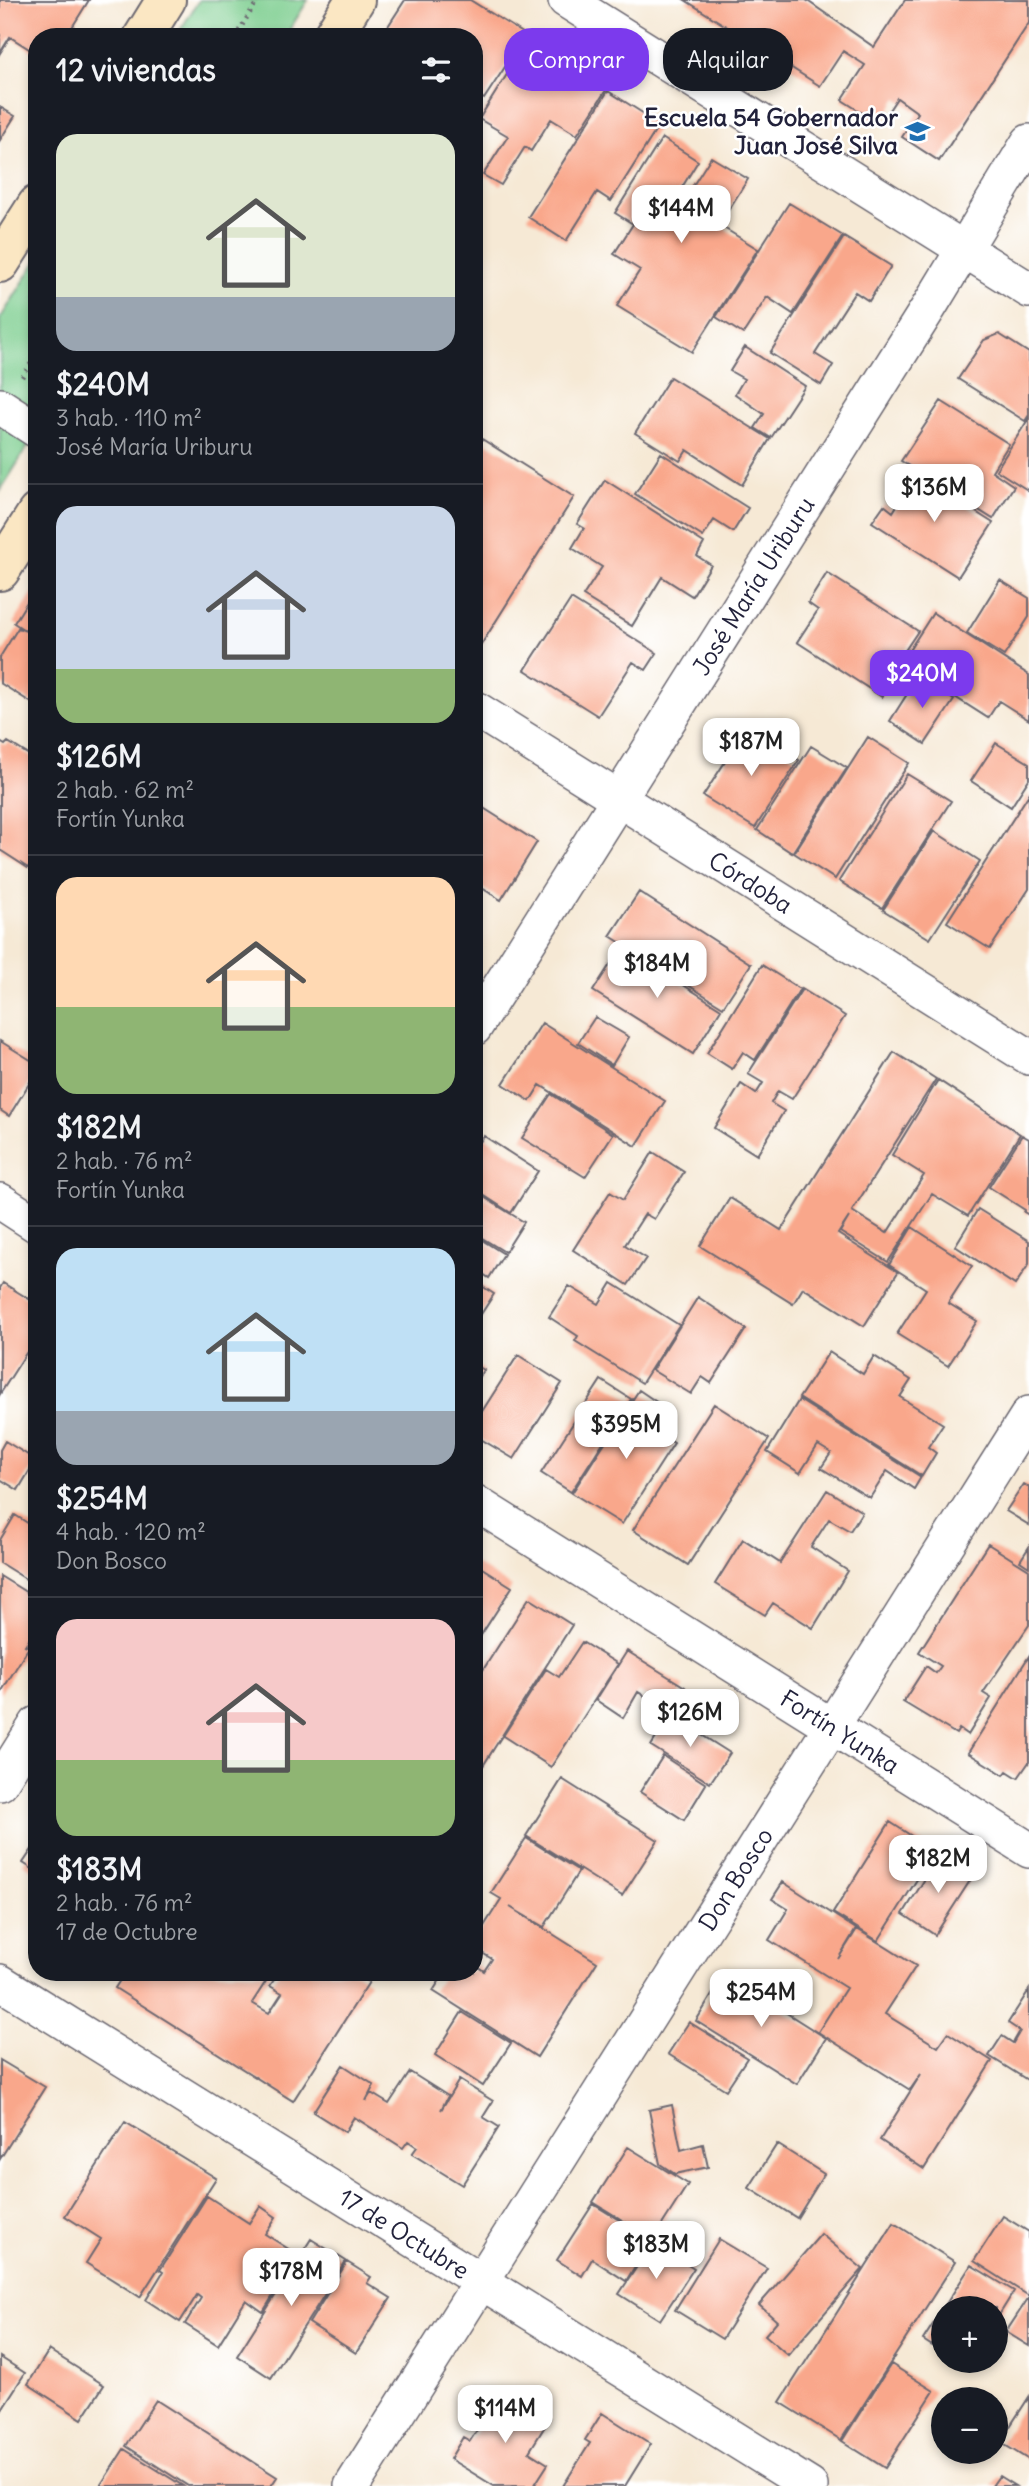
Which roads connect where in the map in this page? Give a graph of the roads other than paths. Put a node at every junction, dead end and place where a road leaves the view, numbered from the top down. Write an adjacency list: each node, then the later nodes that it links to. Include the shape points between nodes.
1 (166, 0): 4 (main road)
2 (355, 0): 5 (main road)
3 (566, 0): 8 (street)
4 (149, 28)
5 (338, 28)
6 (1029, 142): 8 (street, José María Uriburu)
7 (28, 219): 9 (main road)
8 (963, 249): 10 (street); 16 (street, José María Uriburu)
9 (0, 263)
10 (1029, 290)
11 (0, 406): 12 (street)
12 (28, 424)
13 (28, 527): 14 (main road)
14 (0, 571)
15 (483, 714): 16 (street, Córdoba)
16 (619, 799): 17 (street, José María Uriburu); 18 (street, Córdoba)
17 (483, 1014)
18 (1029, 1056)
19 (0, 1201): 20 (street)
20 (28, 1219)
21 (1029, 1414): 23 (street, Don Bosco)
22 (483, 1508): 23 (street, Fortín Yunka)
23 (832, 1728): 26 (street, Fortín Yunka); 28 (street, Don Bosco)
24 (28, 1738): 25 (street)
25 (0, 1783)
26 (1029, 1850)
27 (0, 1982): 28 (street, 17 de Octubre)
28 (482, 2281): 29 (street, Don Bosco); 30 (street, 17 de Octubre)
29 (352, 2486)
30 (810, 2486)

